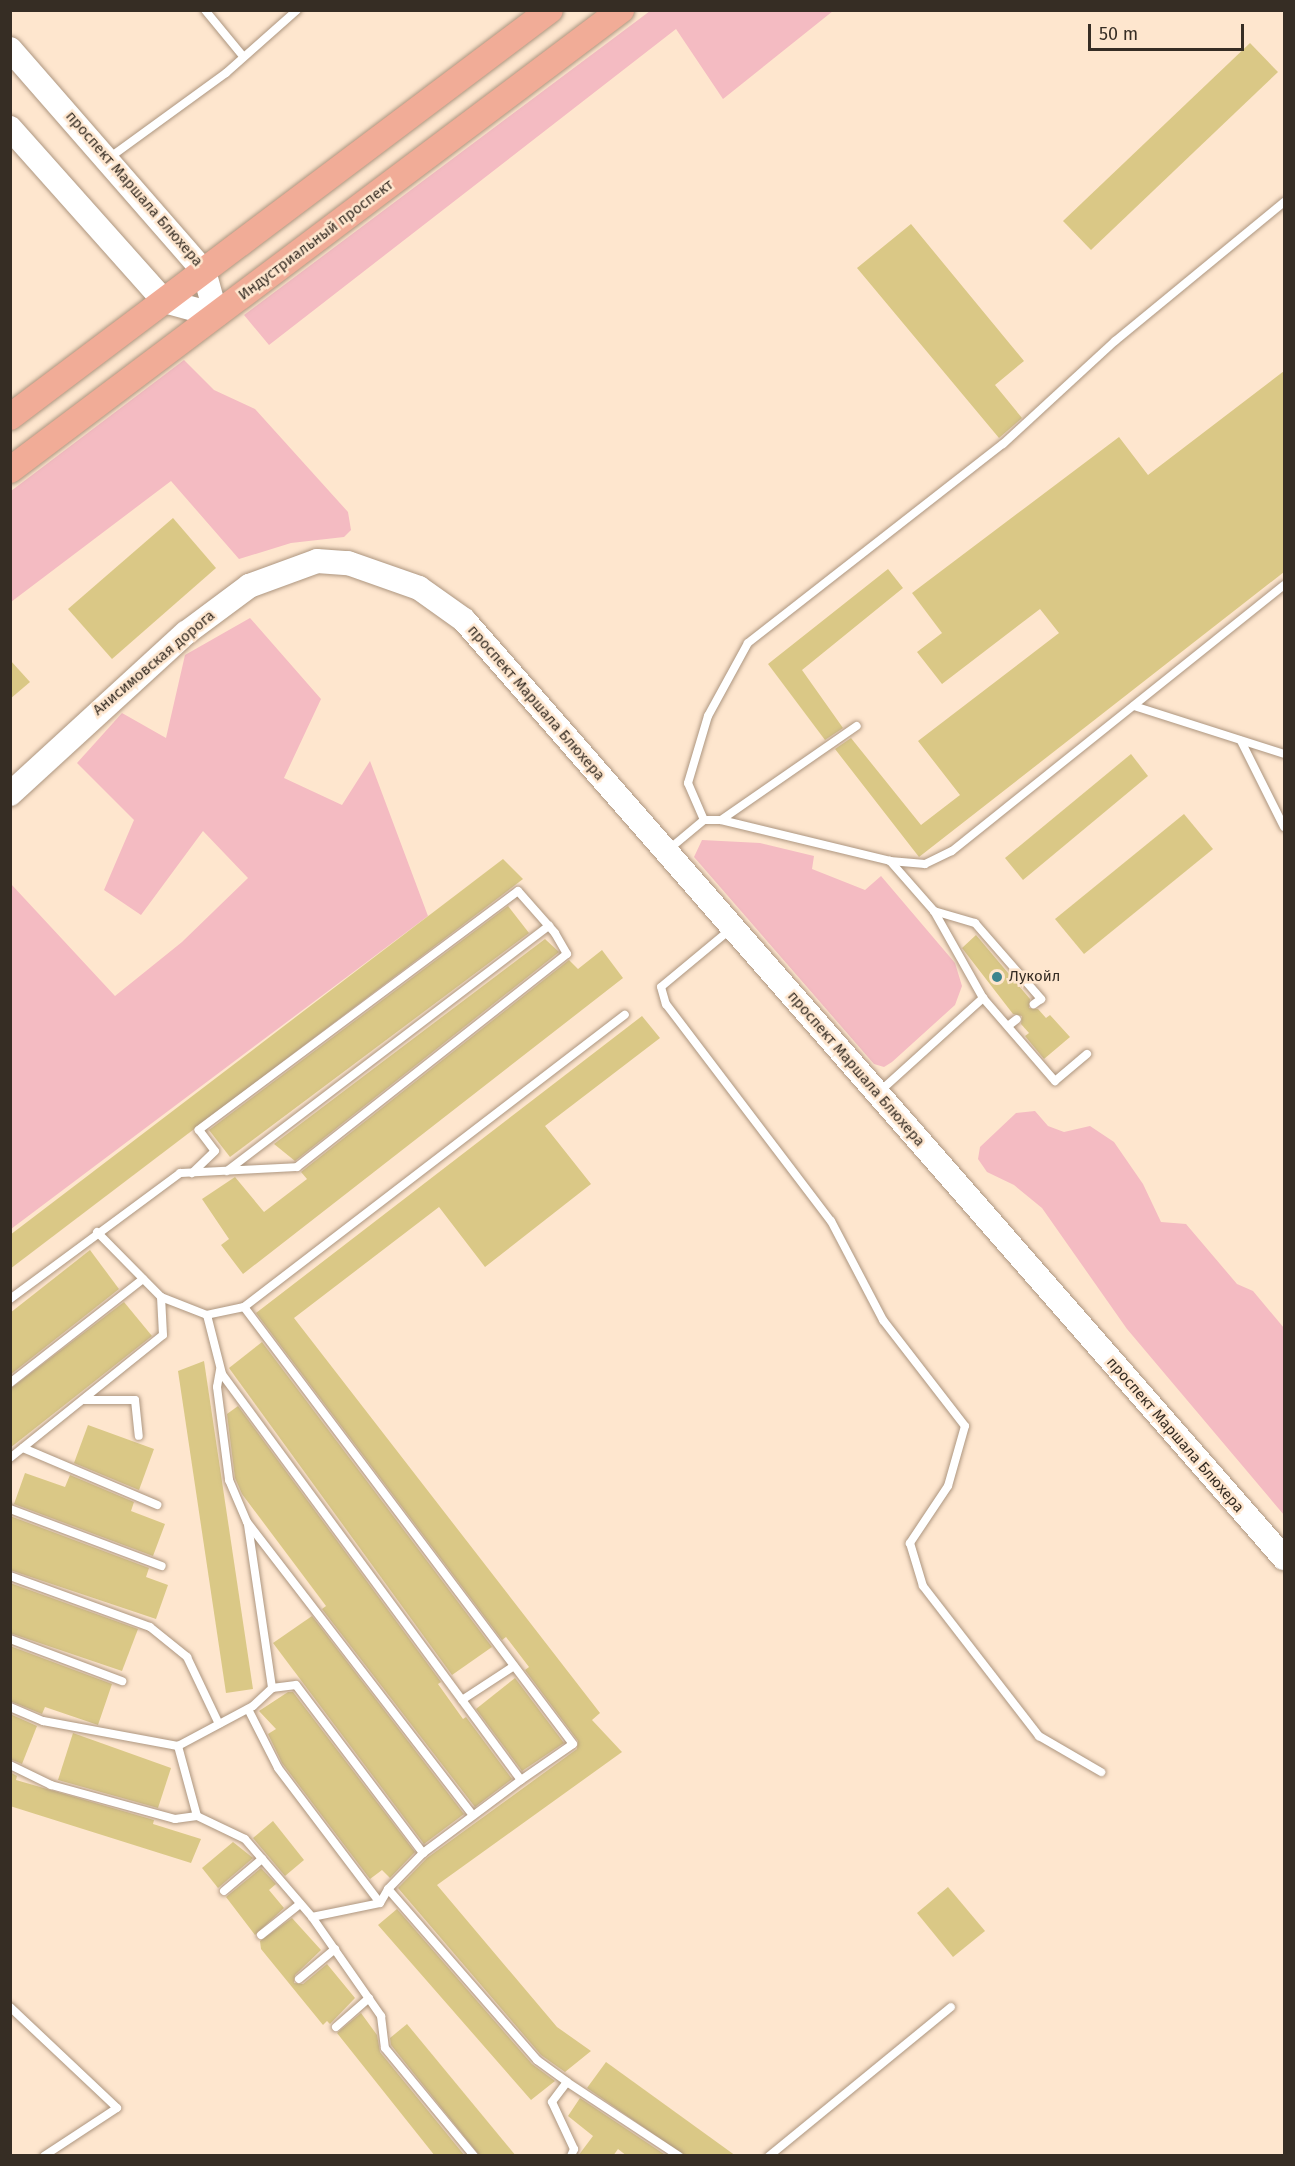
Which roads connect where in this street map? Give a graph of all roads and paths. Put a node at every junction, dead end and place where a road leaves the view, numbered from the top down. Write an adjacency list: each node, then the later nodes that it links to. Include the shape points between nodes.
1 (205, 10): 6 (lane)
2 (297, 10): 6 (lane)
3 (550, 10): 10 (main road)
4 (621, 10): 12 (main road, Индустриальный проспект)
5 (10, 49): 8 (street, проспект Маршала Блюхера)
6 (242, 55): 8 (lane, via 226,73)
7 (10, 128): 11 (street)
8 (108, 159): 10 (street, проспект Маршала Блюхера)
9 (1284, 202): 22 (lane, via 1115,341 1003,444 748,643 708,716 688,783)
10 (204, 271): 11 (main road); 12 (street, проспект Маршала Блюхера)
11 (165, 301): 12 (street); 13 (main road)
12 (216, 315): 14 (main road, Индустриальный проспект)
13 (10, 417)
14 (10, 470)
15 (1284, 585): 17 (lane)
16 (419, 588): 21 (street, Анисимовская дорога, via 348,562 317,561 249,586 186,633); 25 (street, проспект Маршала Блюхера, via 464,621)
17 (1134, 706): 19 (lane); 26 (lane, via 952,851 925,864)
18 (857, 726): 23 (lane)
19 (1241, 741): 20 (lane); 24 (lane)
20 (1284, 754)
21 (10, 794)
22 (704, 820): 23 (lane); 25 (lane)
23 (721, 820): 26 (lane)
24 (1284, 827)
25 (665, 852): 29 (street, проспект Маршала Блюхера)
26 (890, 861): 27 (lane)
27 (934, 911): 30 (lane); 31 (lane, via 975,923 1041,999)
28 (549, 926): 37 (lane); 37 (lane, via 567,954 297,1167); 38 (lane, via 518,891 199,1130 214,1151)
29 (732, 928): 36 (street, проспект Маршала Блюхера); 67 (lane, via 661,987 666,1004 831,1221 883,1320 965,1425 948,1486 910,1543 923,1586 1039,1736)
30 (983, 998): 34 (lane); 36 (lane)
31 (1034, 1004)
32 (624, 1015): 43 (lane)
33 (1017, 1019): 34 (lane)
34 (1008, 1026): 35 (lane, via 1055,1081)
35 (1087, 1054)
36 (878, 1093): 54 (street, проспект Маршала Блюхера)
37 (226, 1171): 38 (lane)
38 (192, 1173): 39 (lane, via 180,1173)
39 (97, 1232): 40 (lane); 42 (lane)
40 (143, 1279): 41 (lane); 46 (lane)
41 (161, 1298): 44 (lane); 47 (lane, via 164,1335)
42 (10, 1299)
43 (244, 1307): 44 (lane); 58 (lane)
44 (207, 1315): 45 (lane)
45 (221, 1368): 53 (lane, via 217,1387 229,1480); 61 (lane)
46 (10, 1383)
47 (83, 1400): 48 (lane, via 135,1400); 49 (lane)
48 (139, 1436)
49 (23, 1448): 50 (lane); 51 (lane)
50 (10, 1458)
51 (157, 1505)
52 (10, 1509): 55 (lane)
53 (248, 1524): 60 (lane); 69 (lane)
54 (1284, 1558)
55 (162, 1566)
56 (10, 1576): 64 (lane, via 150,1627 187,1657)
57 (10, 1639): 59 (lane)
58 (514, 1666): 61 (lane); 68 (lane, via 573,1744)
59 (122, 1681)
60 (272, 1688): 63 (lane); 71 (lane, via 296,1685)
61 (462, 1700): 68 (lane)
62 (10, 1707): 65 (lane, via 43,1721)
63 (248, 1709): 64 (lane); 75 (lane, via 278,1768)
64 (219, 1724): 65 (lane)
65 (178, 1746): 70 (lane)
66 (10, 1765): 70 (lane, via 51,1785 164,1816)
67 (1101, 1772)
68 (521, 1780): 69 (lane)
69 (473, 1815): 71 (lane)
70 (197, 1816): 72 (lane, via 245,1839)
71 (423, 1853): 73 (lane)
72 (262, 1859): 74 (lane); 76 (lane)
73 (388, 1889): 75 (lane); 85 (lane, via 537,2060)
74 (224, 1891)
75 (380, 1902): 77 (lane)
76 (300, 1904): 77 (lane); 78 (lane)
77 (312, 1917): 79 (lane)
78 (261, 1935)
79 (335, 1949): 80 (lane); 81 (lane)
80 (298, 1979)
81 (369, 1998): 84 (lane); 87 (lane, via 381,2016 385,2048)
82 (10, 2007): 86 (lane, via 117,2108)
83 (951, 2007): 90 (lane)
84 (336, 2027)
85 (567, 2082): 88 (lane, via 552,2102 574,2148); 89 (lane)
86 (44, 2156)
87 (474, 2156)
88 (571, 2156)
89 (679, 2156)
90 (769, 2156)

